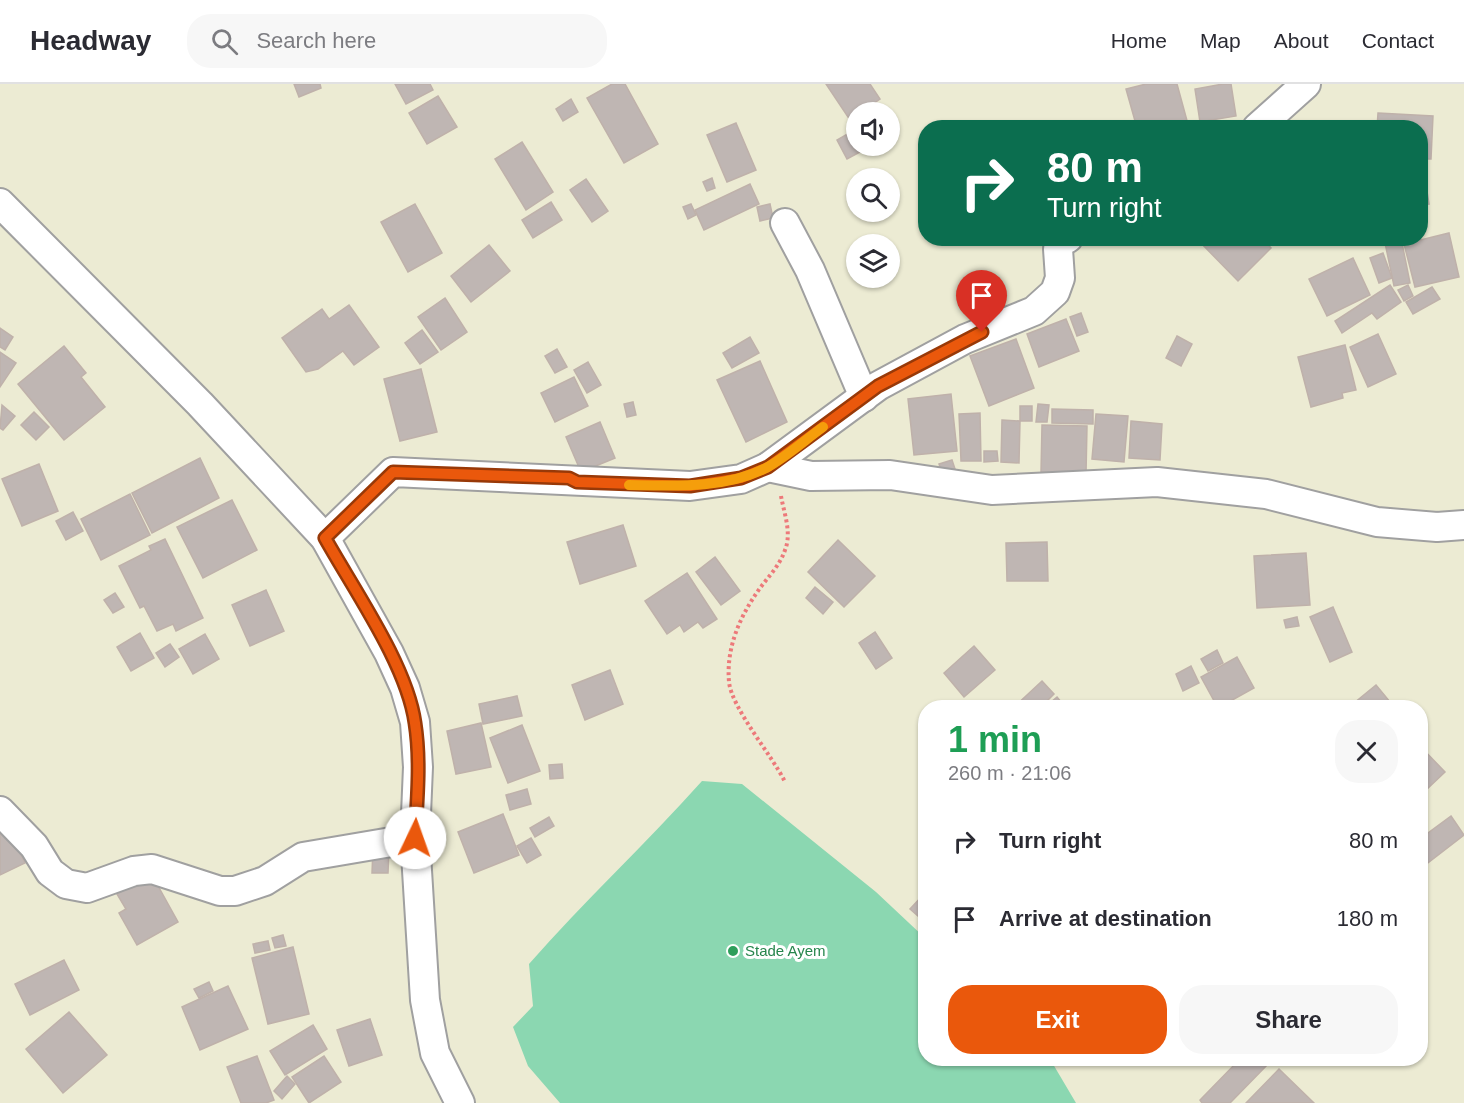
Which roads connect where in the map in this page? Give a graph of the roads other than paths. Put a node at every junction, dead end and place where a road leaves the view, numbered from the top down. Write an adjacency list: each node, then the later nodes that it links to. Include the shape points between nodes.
1 (1306, 84): 2 (street)
2 (1266, 120)
3 (0, 203): 9 (street, via 200,404)
4 (786, 223): 6 (street)
5 (1059, 246): 6 (street, via 1060,278 1055,292 1034,311 964,339)
6 (864, 397): 7 (street)
7 (768, 467): 8 (street, via 810,476 890,475 992,490 1157,482 1266,494 1377,522); 9 (street, via 741,478 690,486 393,472)
8 (1464, 525)
9 (325, 538): 11 (street, via 389,653 415,722)
10 (0, 811): 11 (street, via 34,846 50,872 66,884 87,888 134,871 152,869 220,891 235,891 265,881 303,856)
11 (415, 838): 12 (street, via 425,1000 435,1053)
12 (460, 1103)

